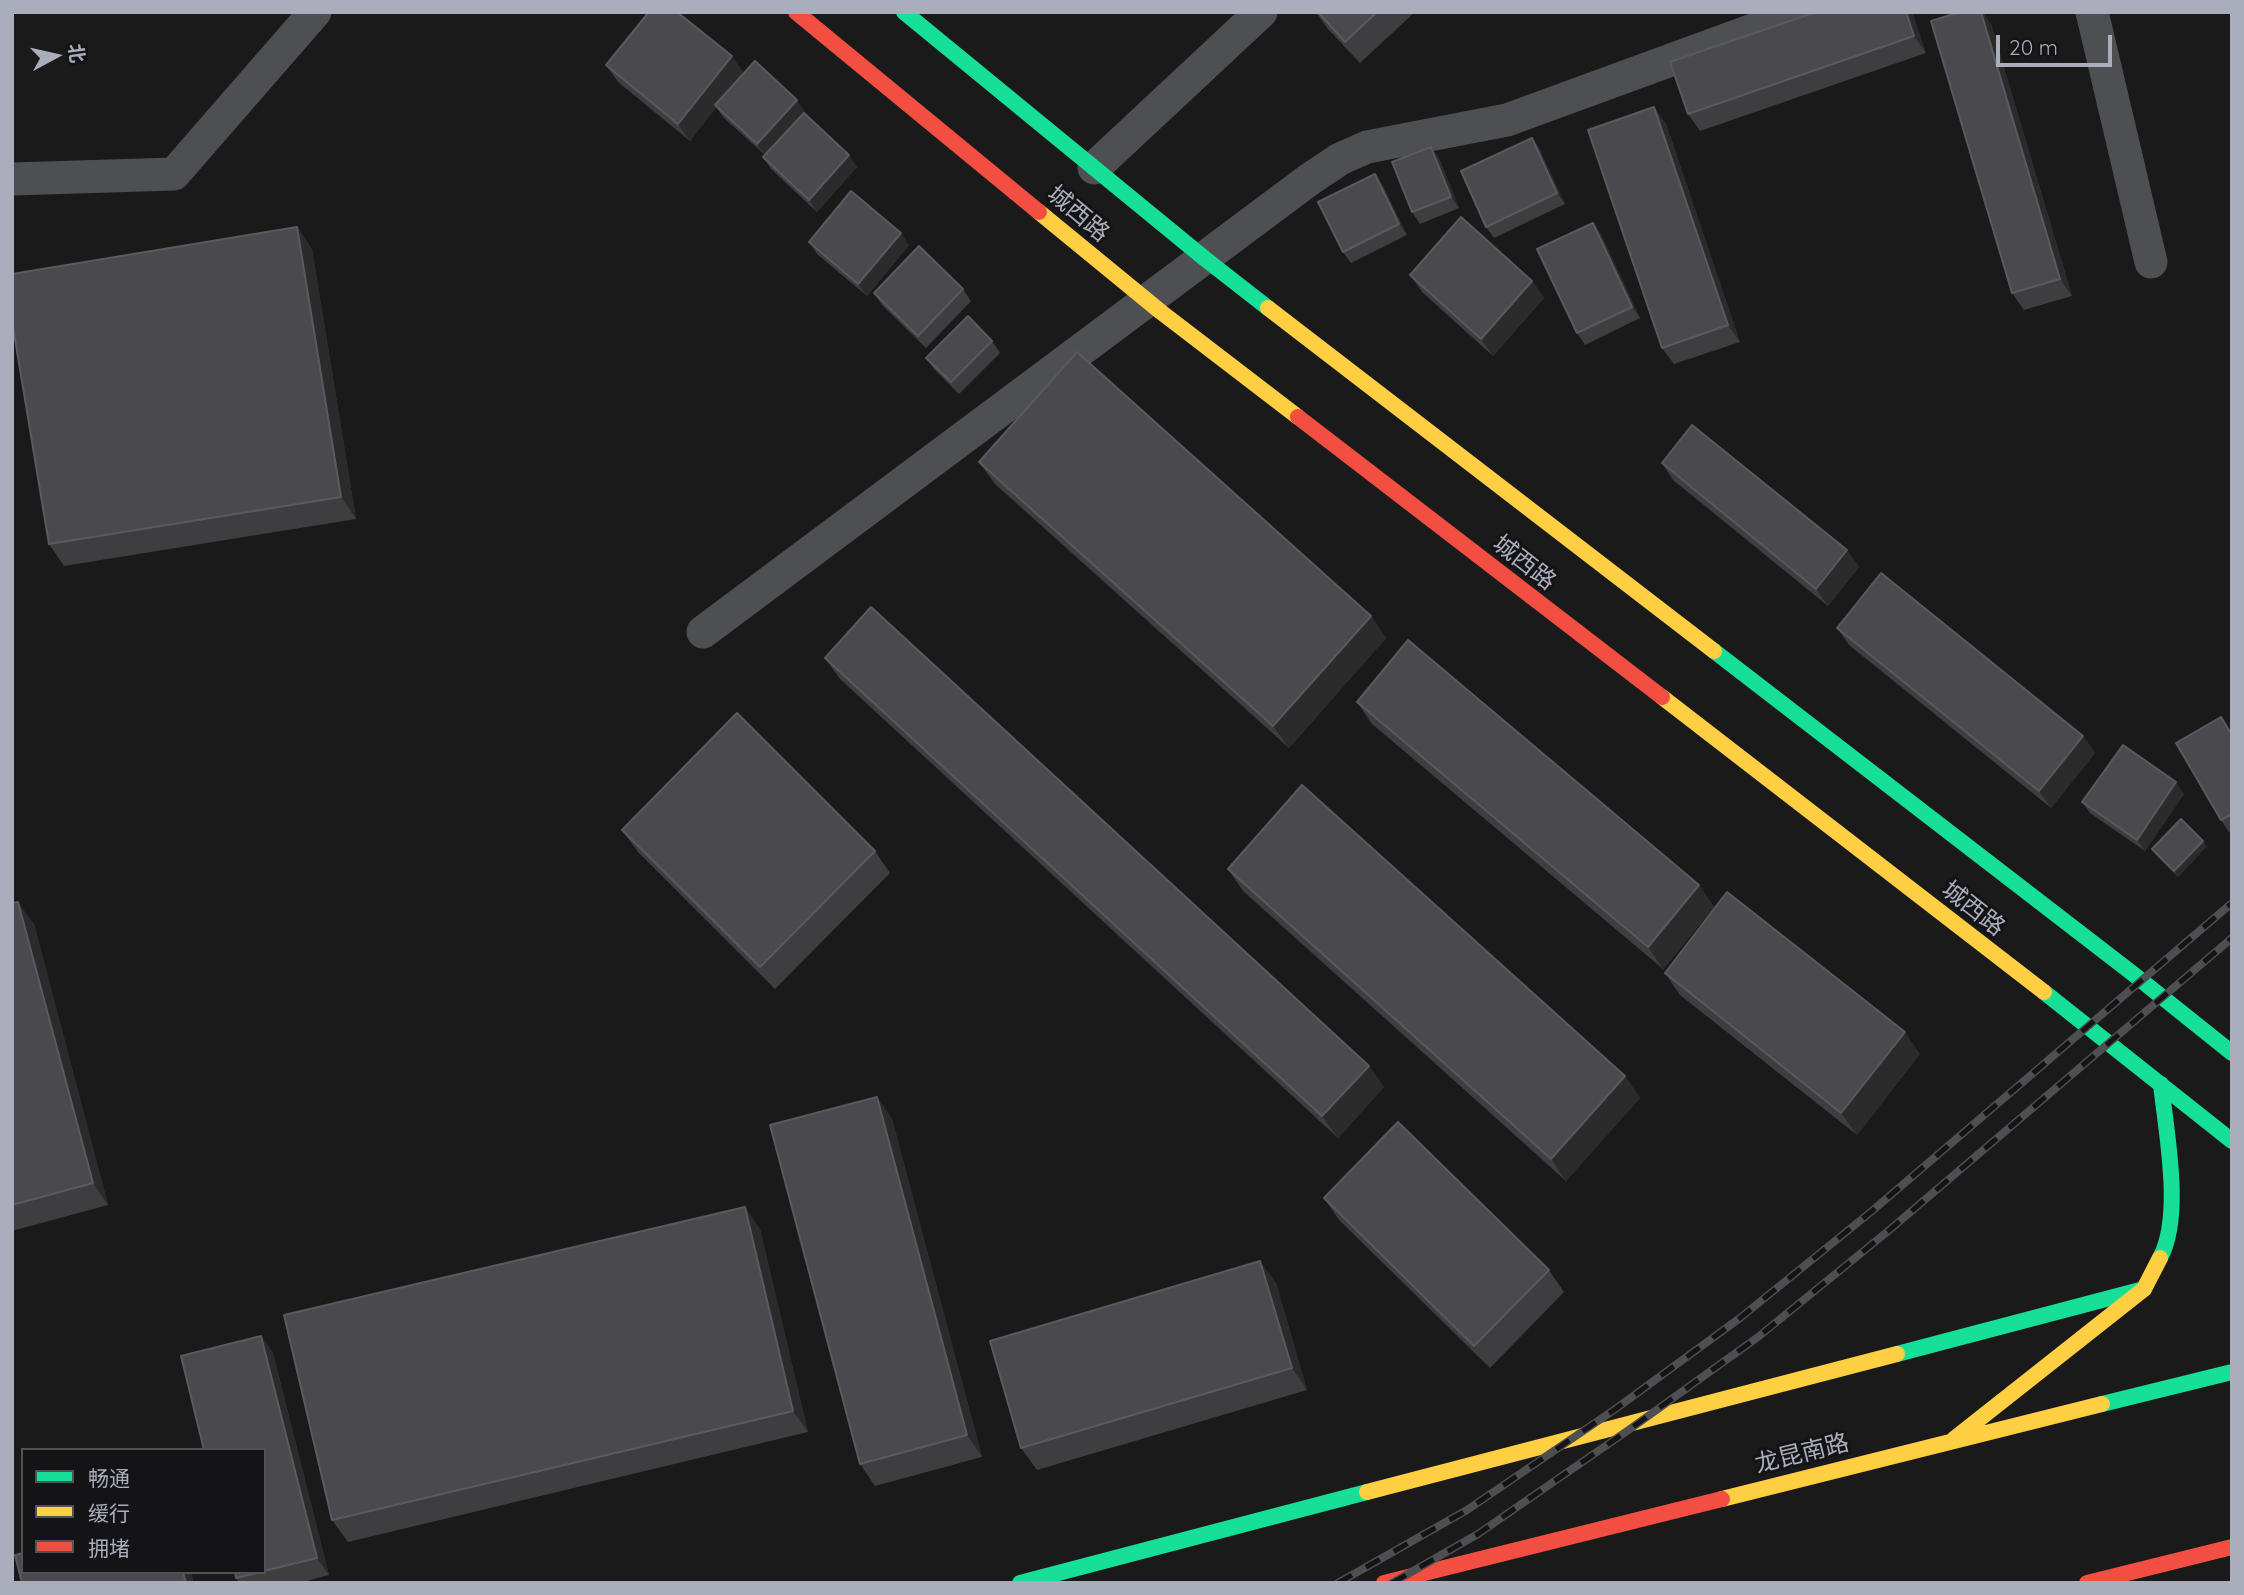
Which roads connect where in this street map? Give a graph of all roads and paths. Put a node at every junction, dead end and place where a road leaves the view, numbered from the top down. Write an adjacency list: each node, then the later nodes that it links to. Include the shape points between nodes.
1 (315, 12): 8 (street, via 174,174)
2 (796, 12): 11 (main road, 城西路)
3 (904, 12): 7 (main road, 城西路)
4 (1261, 12): 7 (street)
5 (1802, 12): 9 (street, via 1507,120 1367,146 1310,179)
6 (2092, 12): 10 (street)
7 (1094, 169): 9 (main road, 城西路)
8 (12, 179)
9 (1204, 258): 11 (street); 13 (main road, 城西路)
10 (2151, 262)
11 (1147, 301): 12 (street); 14 (main road, 城西路)
12 (703, 632)
13 (2232, 1053)
14 (2161, 1084): 15 (main road, 城西路); 16 (main road, via 2172,1195 2168,1244)
15 (2232, 1141)
16 (2144, 1289): 18 (main road); 20 (main road)
17 (2232, 1372): 18 (main road, 龙昆南路)
18 (1954, 1439): 21 (main road, 龙昆南路)
19 (2232, 1547): 22 (main road)
20 (1020, 1583)
21 (1384, 1583)
22 (2087, 1583)

